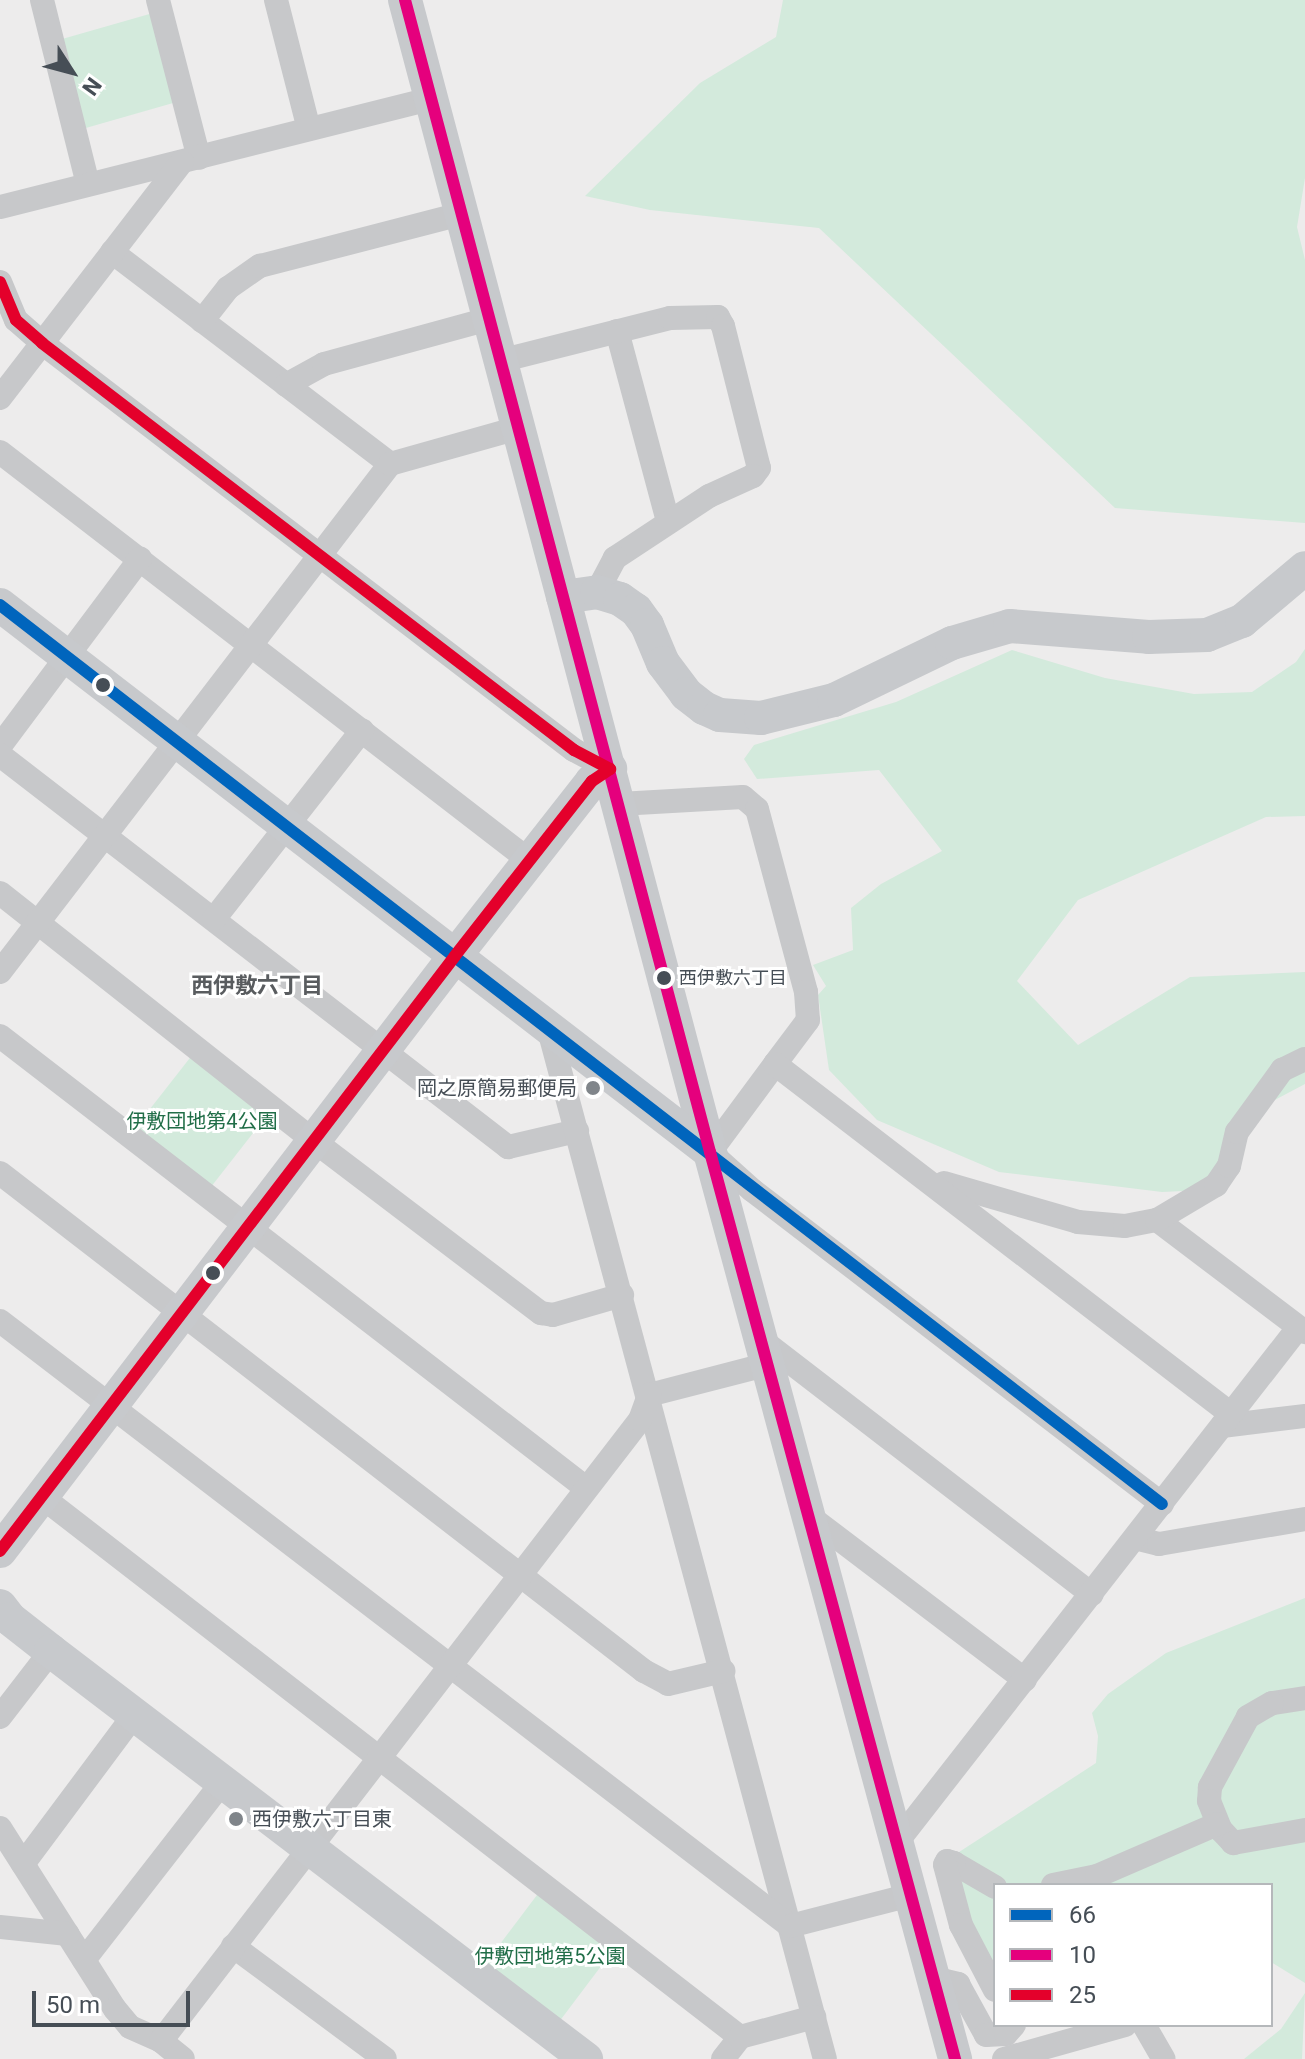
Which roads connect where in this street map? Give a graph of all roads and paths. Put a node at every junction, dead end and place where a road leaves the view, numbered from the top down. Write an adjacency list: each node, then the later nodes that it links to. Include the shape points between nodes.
1 (42, 0): 8 (street)
2 (158, 0): 7 (street)
3 (276, 0): 6 (street)
4 (405, 0): 5 (street)
5 (430, 99): 6 (street); 10 (street)
6 (309, 129): 7 (street)
7 (190, 160): 8 (street); 11 (street)
8 (88, 184): 9 (street)
9 (0, 207)
10 (461, 214): 13 (street); 14 (street, via 260,266 228,288)
11 (112, 252): 14 (street); 16 (street)
12 (0, 282): 16 (street, via 16,320)
13 (489, 319): 17 (street); 18 (street, via 324,364)
14 (202, 321): 18 (street)
15 (617, 331): 17 (street); 23 (street); 23 (street, via 670,318 718,317 759,458 753,476)
16 (42, 343): 19 (street); 24 (street)
17 (500, 361): 20 (street)
18 (286, 385): 22 (street)
19 (0, 398)
20 (518, 428): 22 (street); 28 (street)
21 (0, 452): 25 (street)
22 (390, 464): 24 (street)
23 (668, 522): 27 (street, via 615,558)
24 (321, 553): 30 (street); 36 (street, via 574,750)
25 (140, 559): 30 (street); 31 (street)
26 (1305, 568): 27 (street, via 1242,621 1207,635 1149,637 1010,626 952,643 834,700 750,719 720,715 686,694 636,610)
27 (597, 592): 28 (street)
28 (563, 597): 36 (street)
29 (0, 605): 31 (street)
30 (251, 644): 32 (street); 33 (street)
31 (67, 657): 33 (street); 34 (street)
32 (362, 730): 38 (street); 40 (street)
33 (177, 741): 38 (street); 39 (street)
34 (0, 746)
35 (0, 755): 39 (street)
36 (610, 769): 37 (street); 40 (street, via 592,781)
37 (619, 804): 50 (street, via 743,797 757,809 806,992 808,1020); 53 (street)
38 (287, 826): 42 (street); 44 (street)
39 (106, 833): 42 (street); 43 (street)
40 (530, 861): 44 (street)
41 (0, 893): 43 (street)
42 (214, 919): 48 (street)
43 (38, 922): 45 (street); 52 (street)
44 (455, 956): 46 (street); 48 (street)
45 (0, 972)
46 (549, 1030): 51 (street); 53 (street)
47 (0, 1036): 57 (street)
48 (383, 1050): 51 (street, via 508,1147); 52 (street)
49 (1305, 1059): 56 (street, via 1282,1070 1237,1132 1229,1166 1216,1185)
50 (775, 1064): 53 (street); 55 (street)
51 (577, 1131): 58 (street)
52 (314, 1141): 57 (street); 58 (street, via 541,1313 553,1315)
53 (710, 1152): 62 (street); 69 (street, via 752,1190)
54 (0, 1173): 59 (street)
55 (928, 1178): 56 (street, via 1078,1222 1125,1226); 65 (street)
56 (1157, 1220): 61 (street)
57 (248, 1226): 59 (street); 67 (street)
58 (622, 1295): 63 (street)
59 (183, 1312): 64 (street); 74 (street)
60 (0, 1321): 64 (street)
61 (1301, 1330): 65 (street)
62 (766, 1352): 63 (street); 70 (street); 75 (street)
63 (649, 1395): 67 (street, via 640,1420); 79 (street)
64 (112, 1406): 68 (street); 78 (street)
65 (1227, 1420): 66 (street); 69 (street)
66 (1304, 1424)
67 (586, 1488): 74 (street)
68 (42, 1497): 72 (street); 84 (street)
69 (1162, 1504): 73 (street)
70 (809, 1516): 80 (street); 89 (street)
71 (1305, 1519): 73 (street, via 1159,1544)
72 (6, 1530)
73 (1135, 1538): 75 (street)
74 (520, 1573): 78 (street); 79 (street, via 668,1684)
75 (1092, 1594): 80 (street)
76 (0, 1606): 77 (street)
77 (51, 1651): 82 (street); 83 (street)
78 (448, 1666): 84 (street); 95 (street)
79 (723, 1671): 95 (street)
80 (1025, 1680): 89 (street)
81 (1305, 1698): 86 (street, via 1259,1707 1243,1725 1210,1787)
82 (134, 1715): 85 (street); 91 (street)
83 (0, 1717)
84 (379, 1758): 90 (street); 106 (street)
85 (222, 1783): 90 (street); 99 (street)
86 (1217, 1824): 88 (street, via 1233,1843); 92 (street, via 1097,1876)
87 (0, 1828): 91 (street)
88 (1305, 1830)
89 (897, 1842): 94 (street)
90 (308, 1849): 98 (street); 111 (street)
91 (23, 1864): 97 (street)
92 (1063, 1883)
93 (993, 1886): 101 (street, via 954,1863 945,1865 961,1925)
94 (911, 1895): 95 (street); 100 (street)
95 (790, 1926): 102 (street)
96 (0, 1927): 97 (street)
97 (68, 1934): 99 (street)
98 (233, 1946): 107 (street); 110 (street)
99 (84, 1960): 107 (street, via 130,2027)
100 (933, 1978): 103 (street, via 958,1984 966,1992 986,2035 1006,2034); 114 (street)
101 (993, 1986)
102 (814, 2017): 106 (street); 113 (street)
103 (1012, 2027)
104 (1121, 2027): 108 (street)
105 (1145, 2027): 116 (street)
106 (740, 2037): 112 (street)
107 (161, 2041): 109 (street)
108 (1081, 2048): 115 (street)
109 (183, 2059)
110 (385, 2059)
111 (585, 2059)
112 (723, 2059)
113 (825, 2059)
114 (955, 2059)
115 (1004, 2059)
116 (1164, 2059)

